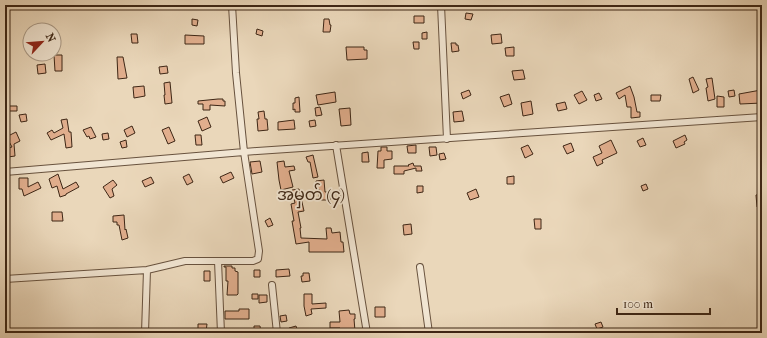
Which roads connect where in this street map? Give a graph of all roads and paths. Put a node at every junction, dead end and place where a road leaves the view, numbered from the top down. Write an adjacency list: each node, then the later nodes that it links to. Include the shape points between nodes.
1 (232, 5): 6 (street)
2 (441, 5): 4 (street)
3 (762, 117): 4 (street)
4 (447, 139): 5 (street)
5 (336, 145): 6 (street); 16 (street)
6 (244, 152): 7 (street); 8 (street, via 259,251 258,259)
7 (5, 172)
8 (218, 261): 10 (street, via 185,261); 14 (street)
9 (420, 267): 17 (street)
10 (147, 270): 11 (street); 13 (street)
11 (5, 279)
12 (272, 285): 15 (street)
13 (145, 333)
14 (221, 333)
15 (278, 333)
16 (367, 333)
17 (429, 333)

